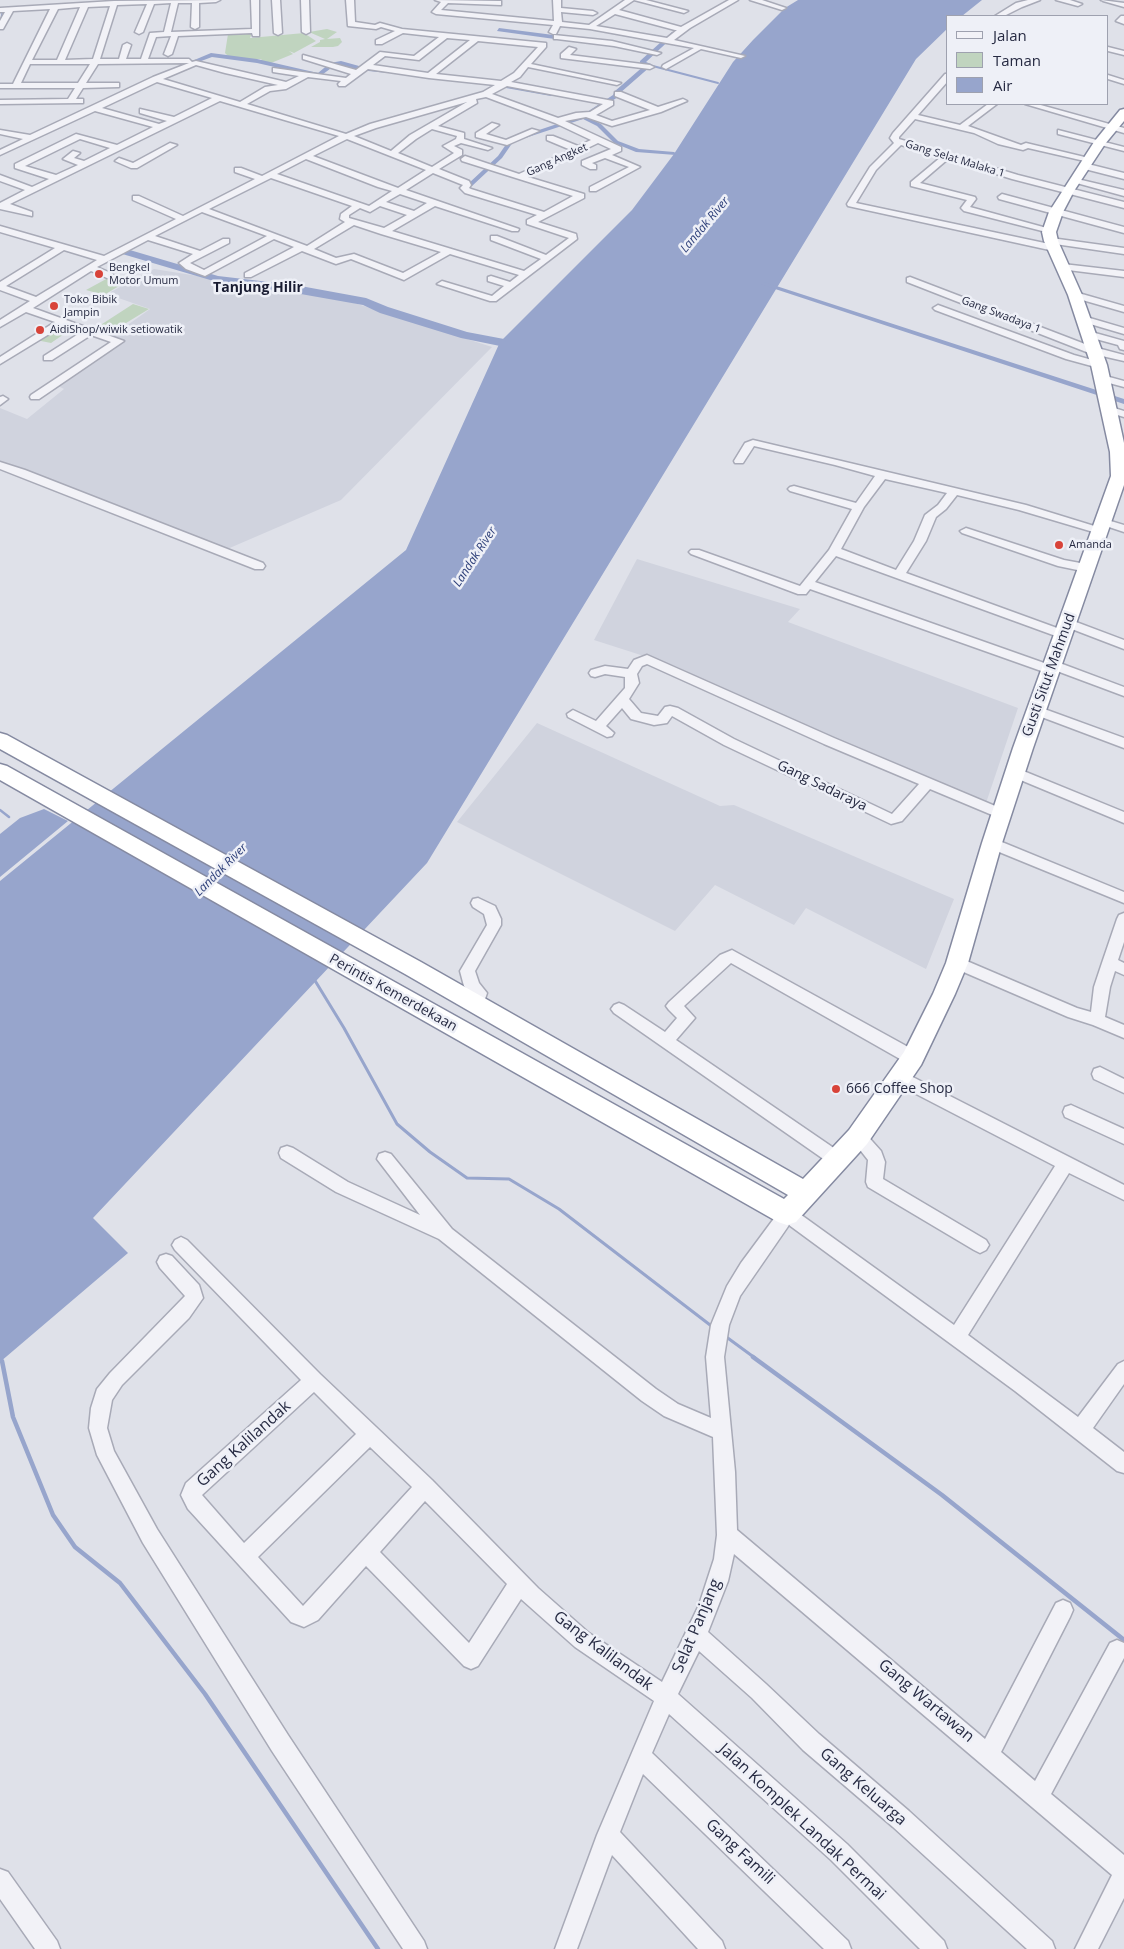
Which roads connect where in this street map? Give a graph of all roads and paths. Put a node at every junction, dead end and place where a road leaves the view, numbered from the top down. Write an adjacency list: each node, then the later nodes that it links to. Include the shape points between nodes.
1 (38, 0): 29 (street)
2 (216, 0): 20 (street)
3 (256, 0): 56 (street, via 256,33)
4 (276, 0): 57 (street)
5 (305, 0): 54 (street)
6 (350, 0): 55 (street, via 351,24 380,26)
7 (439, 0): 8 (street); 34 (street)
8 (445, 0): 21 (street); 35 (street, via 436,12)
9 (557, 0): 38 (street)
10 (630, 0): 36 (street)
11 (637, 0): 33 (street)
12 (714, 0): 22 (street)
13 (734, 0): 31 (street)
14 (754, 0): 30 (street)
15 (1036, 0): 37 (street)
16 (1060, 0): 25 (street)
17 (1105, 0): 27 (street)
18 (149, 1): 19 (street); 24 (street); 53 (street)
19 (177, 1): 20 (street); 58 (street)
20 (196, 1): 49 (street)
21 (498, 1): 39 (street)
22 (727, 1): 31 (street)
23 (103, 2): 24 (street); 26 (street)
24 (115, 3): 76 (street)
25 (1078, 4)
26 (84, 5): 28 (street); 81 (street)
27 (1124, 5)
28 (55, 7): 29 (street); 80 (street)
29 (36, 8): 32 (street)
30 (782, 8)
31 (715, 9): 40 (street)
32 (6, 10): 48 (street)
33 (684, 11)
34 (426, 12)
35 (447, 13): 39 (street); 42 (street)
36 (616, 13): 50 (street); 51 (street)
37 (1002, 15)
38 (558, 16): 39 (street); 43 (street); 43 (street, via 593,13); 45 (street); 64 (street)
39 (497, 18): 62 (street)
40 (698, 18): 51 (street); 63 (street)
41 (1124, 18): 44 (street, via 1120,21)
42 (440, 20)
43 (583, 20): 45 (street)
44 (1124, 22)
45 (576, 25): 50 (street)
46 (619, 25): 52 (street)
47 (430, 26): 59 (street)
48 (0, 27)
49 (195, 27)
50 (590, 27): 52 (street)
51 (678, 28): 63 (street)
52 (610, 30): 63 (street)
53 (139, 32)
54 (306, 32)
55 (402, 32): 59 (street); 65 (street)
56 (176, 33): 58 (street); 71 (street)
57 (278, 33)
58 (167, 34): 78 (street, via 152,35)
59 (419, 34): 60 (street)
60 (445, 36): 61 (street); 75 (street, via 417,58)
61 (477, 38): 62 (street); 88 (street)
62 (495, 39): 64 (street)
63 (668, 39): 67 (street); 69 (street)
64 (550, 40): 69 (street, via 632,46); 83 (street)
65 (379, 42)
66 (127, 45): 77 (street)
67 (700, 47): 73 (street); 82 (street, via 666,66)
68 (1109, 51): 70 (street)
69 (657, 53): 82 (street)
70 (1124, 53)
71 (168, 54)
72 (606, 54): 82 (street, via 568,48 564,56)
73 (741, 56)
74 (306, 57): 84 (street, via 331,65)
75 (410, 58): 84 (street, via 384,54); 86 (street)
76 (96, 61): 77 (street); 81 (street); 98 (street)
77 (122, 61): 78 (street)
78 (144, 61): 79 (street)
79 (189, 61)
80 (28, 62): 81 (street); 93 (street)
81 (60, 62)
82 (648, 64)
83 (527, 65): 92 (street); 96 (street)
84 (362, 69): 86 (street); 87 (street, via 344,82)
85 (276, 70): 87 (street)
86 (395, 70): 88 (street)
87 (306, 75): 95 (street)
88 (429, 76): 96 (street)
89 (1109, 77): 91 (street)
90 (156, 79): 95 (street, via 196,63); 102 (street); 106 (street)
91 (1124, 82)
92 (617, 83)
93 (16, 85): 97 (street); 98 (street)
94 (116, 85): 98 (street)
95 (287, 85): 107 (street, via 268,89)
96 (502, 85): 101 (street); 113 (street, via 610,104)
97 (0, 86)
98 (80, 86): 103 (street)
99 (944, 86): 115 (street, Gang Selat Malaka 1)
100 (618, 94): 110 (street)
101 (482, 95): 118 (street, Gang Angket); 120 (street); 130 (street, via 396,116)
102 (219, 98): 107 (street); 117 (street)
103 (71, 101): 105 (street); 106 (street)
104 (683, 101): 110 (street)
105 (0, 102)
106 (95, 104): 114 (street); 121 (street)
107 (241, 104): 130 (street)
108 (992, 105): 122 (street)
109 (1033, 105): 124 (street)
110 (658, 110): 113 (street, via 612,124)
111 (143, 111): 117 (street)
112 (1124, 113): 124 (highway)
113 (587, 115): 118 (street, via 576,115)
114 (76, 116): 116 (street); 123 (street)
115 (914, 116): 122 (street); 136 (street, Gang Selat Malaka 1, via 894,138)
116 (86, 119)
117 (174, 120): 121 (street)
118 (562, 123): 134 (street, Gang Angket)
119 (495, 125): 129 (street)
120 (431, 126): 133 (street, via 460,135); 145 (street)
121 (160, 127): 140 (street)
122 (962, 127): 152 (street, via 1001,142 1023,148 1026,144)
123 (50, 129): 128 (street); 131 (street)
124 (1118, 129): 135 (highway)
125 (535, 131): 129 (street, via 507,143)
126 (0, 132): 131 (street)
127 (1061, 132): 135 (street)
128 (65, 134)
129 (479, 135): 133 (street, via 468,134)
130 (346, 136): 145 (street); 148 (street)
131 (30, 137): 139 (street)
132 (550, 138): 142 (street)
133 (461, 139): 156 (street, via 447,146 459,153); 159 (street, via 487,150 468,160)
134 (598, 140): 142 (street, Gang Angket); 146 (street, via 618,149)
135 (1100, 142): 141 (street); 152 (highway)
136 (899, 143): 149 (street, Gang Selat Malaka 1); 188 (street, via 873,169 851,204)
137 (0, 145): 139 (street)
138 (173, 145): 151 (street, via 134,166)
139 (14, 146): 143 (street)
140 (118, 148): 147 (street); 161 (street, via 79,136 18,166)
141 (1124, 148)
142 (579, 150): 159 (street, Gang Angket)
143 (0, 153)
144 (76, 153): 153 (street, via 67,159)
145 (392, 154): 156 (street)
146 (606, 155): 154 (street, via 585,163); 163 (street, via 636,167)
147 (100, 156): 151 (street); 153 (street)
148 (306, 156): 158 (street); 165 (street)
149 (947, 156): 162 (street, Gang Selat Malaka 1); 188 (street, via 914,184 972,199 965,208)
150 (129, 157): 151 (street)
151 (120, 161)
152 (1087, 163): 157 (street); 162 (highway)
153 (85, 164): 161 (street)
154 (593, 168)
155 (238, 170): 158 (street)
156 (430, 170): 165 (street); 178 (street, via 466,182 464,188 468,191)
157 (1124, 176)
158 (267, 177): 173 (street); 174 (street)
159 (520, 177): 178 (street, Gang Angket, via 581,196)
160 (0, 178): 164 (street)
161 (56, 178): 164 (street)
162 (1072, 185): 166 (street); 172 (street); 175 (highway)
163 (593, 189)
164 (33, 190): 171 (street)
165 (398, 190): 169 (street); 170 (street)
166 (1124, 194)
167 (1002, 197): 175 (street)
168 (136, 198): 179 (street)
169 (435, 202): 177 (street); 182 (street)
170 (379, 203): 173 (street, via 370,209); 177 (street)
171 (2, 205): 176 (street)
172 (1124, 205)
173 (358, 206): 180 (street, via 343,216)
174 (201, 209): 179 (street); 185 (street)
175 (1056, 212): 183 (street); 188 (highway)
176 (29, 214)
177 (415, 214): 184 (street)
178 (546, 215): 195 (street, Gang Angket, via 530,222 574,238)
179 (183, 218): 186 (street)
180 (352, 222): 184 (street); 191 (street)
181 (0, 229): 190 (street)
182 (515, 229)
183 (1124, 230)
184 (384, 232): 193 (street)
185 (274, 236): 191 (street); 194 (street, via 205,273 184,263)
186 (148, 237): 194 (street); 196 (street)
187 (494, 238): 195 (street)
188 (1052, 239): 192 (street); 197 (highway, Gusti Situt Mahmud)
189 (226, 241): 194 (street)
190 (62, 247): 196 (street); 207 (street)
191 (305, 248): 193 (street, via 336,261 351,256 404,276); 199 (street)
192 (1124, 251)
193 (447, 252): 200 (street)
194 (201, 254)
195 (546, 258): 200 (street, Gang Angket)
196 (105, 260): 198 (street)
197 (1063, 266): 201 (street); 208 (highway, Gusti Situt Mahmud)
198 (91, 268): 202 (street); 209 (street)
199 (248, 274)
200 (524, 274): 206 (street, Gang Angket)
201 (1124, 274)
202 (110, 276)
203 (491, 279): 206 (street)
204 (910, 280): 220 (street, Gang Swadaya 1)
205 (442, 284): 206 (street, Gang Angket, via 492,298)
206 (510, 285)
207 (0, 286): 209 (street)
208 (1075, 295): 212 (street); 213 (highway, Gusti Situt Mahmud)
209 (37, 301): 210 (street)
210 (25, 308): 214 (street); 215 (street)
211 (938, 308): 227 (street, via 1070,357)
212 (1124, 309)
213 (1083, 319): 217 (street); 218 (highway, Gusti Situt Mahmud)
214 (63, 321): 216 (street); 225 (street)
215 (0, 324)
216 (90, 331): 222 (street, via 119,341); 223 (street)
217 (1124, 331)
218 (1088, 334): 219 (street, via 1122,343); 220 (highway, Gusti Situt Mahmud)
219 (1123, 347)
220 (1092, 350): 224 (street, Gang Swadaya 1); 227 (highway, Gusti Situt Mahmud)
221 (84, 353): 222 (street)
222 (96, 357): 228 (street)
223 (48, 358)
224 (1124, 358)
225 (0, 361)
226 (1124, 384): 227 (street)
227 (1107, 394): 229 (highway, Gusti Situt Mahmud)
228 (35, 397)
229 (1121, 453): 236 (highway, Gusti Situt Mahmud, via 1119,476)
230 (739, 461): 232 (street, via 753,443)
231 (0, 466): 241 (street)
232 (882, 475): 234 (street); 235 (street)
233 (794, 489): 235 (street)
234 (955, 491): 236 (street); 243 (street, via 931,515 920,541)
235 (860, 507): 239 (street)
236 (1102, 526): 237 (street); 242 (highway, Gusti Situt Mahmud)
237 (1124, 528)
238 (966, 531): 242 (street, via 1062,563)
239 (834, 551): 243 (street); 244 (street)
240 (694, 552): 244 (street)
241 (259, 566)
242 (1087, 568): 245 (highway, Gusti Situt Mahmud)
243 (899, 575): 245 (street)
244 (806, 590): 247 (street)
245 (1066, 629): 246 (street); 247 (highway, Gusti Situt Mahmud)
246 (1124, 645)
247 (1052, 667): 250 (street); 252 (highway, Gusti Situt Mahmud)
248 (595, 673): 249 (street, via 605,670)
249 (631, 674): 251 (street, via 633,683); 258 (street, via 638,663 647,659)
250 (1124, 692)
251 (622, 699): 253 (street, via 602,730); 258 (street, Gang Sadaraya, via 644,719 659,722 671,710 891,819 897,818)
252 (1036, 710): 255 (street); 257 (highway, Gusti Situt Mahmud)
253 (573, 714)
254 (7, 743): 268 (highway)
255 (1124, 744)
256 (0, 771): 274 (highway, Perintis Kemerdekaan)
257 (1016, 773): 259 (highway, Gusti Situt Mahmud); 260 (street)
258 (928, 783): 259 (street)
259 (1002, 814): 261 (highway, Gusti Situt Mahmud)
260 (1124, 818)
261 (992, 843): 262 (street); 265 (highway, Gusti Situt Mahmud)
262 (1124, 898)
263 (478, 903): 268 (street, via 490,910 494,925 468,971 478,994)
264 (1124, 919): 266 (street)
265 (957, 963): 270 (street); 275 (highway, Gusti Situt Mahmud)
266 (1109, 963): 267 (street); 270 (street)
267 (1124, 969)
268 (477, 1004): 271 (highway)
269 (619, 1009): 273 (street)
270 (1096, 1020): 272 (street)
271 (513, 1026): 274 (highway); 286 (highway)
272 (1124, 1032)
273 (666, 1041): 275 (street, via 687,1018 674,1006 732,956); 284 (street)
274 (503, 1055): 288 (highway, Perintis Kemerdekaan)
275 (913, 1058): 277 (highway, Gusti Situt Mahmud)
276 (1100, 1074): 278 (street)
277 (899, 1077): 281 (highway, Gusti Situt Mahmud); 285 (street)
278 (1124, 1086)
279 (1071, 1112): 280 (street)
280 (1124, 1137)
281 (858, 1138): 284 (highway, Gusti Situt Mahmud); 291 (street, via 875,1156 874,1182)
282 (287, 1153): 289 (street, via 356,1194)
283 (385, 1159): 289 (street)
284 (838, 1160): 286 (highway, Gusti Situt Mahmud)
285 (1066, 1163): 287 (street); 293 (street)
286 (806, 1192): 288 (highway, Gusti Situt Mahmud)
287 (1124, 1193)
288 (787, 1214): 293 (street); 297 (street, Selat Panjang, via 747,1269 720,1324 715,1357)
289 (446, 1234): 297 (street, via 649,1395 672,1410)
290 (182, 1245): 295 (street, Gang Kalilandak)
291 (980, 1245)
292 (166, 1262): 318 (street, via 184,1279 194,1298 104,1395 98,1428 106,1455 150,1536 280,1743)
293 (956, 1338): 296 (street)
294 (1124, 1370): 296 (street)
295 (314, 1380): 298 (street, Gang Kalilandak); 303 (street, Gang Kalilandak, via 191,1495)
296 (1081, 1430): 299 (street)
297 (721, 1431): 301 (street, Selat Panjang)
298 (369, 1434): 300 (street, Gang Kalilandak); 303 (street)
299 (1124, 1464)
300 (425, 1487): 302 (street, Gang Kalilandak); 304 (street, Gang Kalilandak)
301 (727, 1535): 306 (street, Selat Panjang, via 718,1581); 309 (street, Gang Wartawan)
302 (367, 1553): 303 (street, Gang Kalilandak, via 304,1617 298,1615); 304 (street, via 471,1659)
303 (244, 1556)
304 (519, 1583): 308 (street, Gang Kalilandak, via 582,1640)
305 (1063, 1610): 309 (street)
306 (696, 1635): 308 (street, Selat Panjang); 316 (street, Gang Keluarga)
307 (1117, 1650): 311 (street)
308 (666, 1697): 310 (street, Selat Panjang); 322 (street, Jalan Komplek Landak Permai, via 839,1852)
309 (988, 1754): 311 (street, Gang Wartawan)
310 (640, 1756): 312 (street, Selat Panjang); 321 (street, Gang Famili)
311 (1038, 1797): 313 (street, Gang Wartawan)
312 (608, 1836): 319 (street, Selat Panjang); 320 (street)
313 (1124, 1870)
314 (1124, 1875): 323 (street)
315 (0, 1880): 317 (street)
316 (1038, 1943)
317 (49, 1949)
318 (416, 1949)
319 (566, 1949)
320 (714, 1949)
321 (840, 1949)
322 (936, 1949)
323 (1086, 1949)

